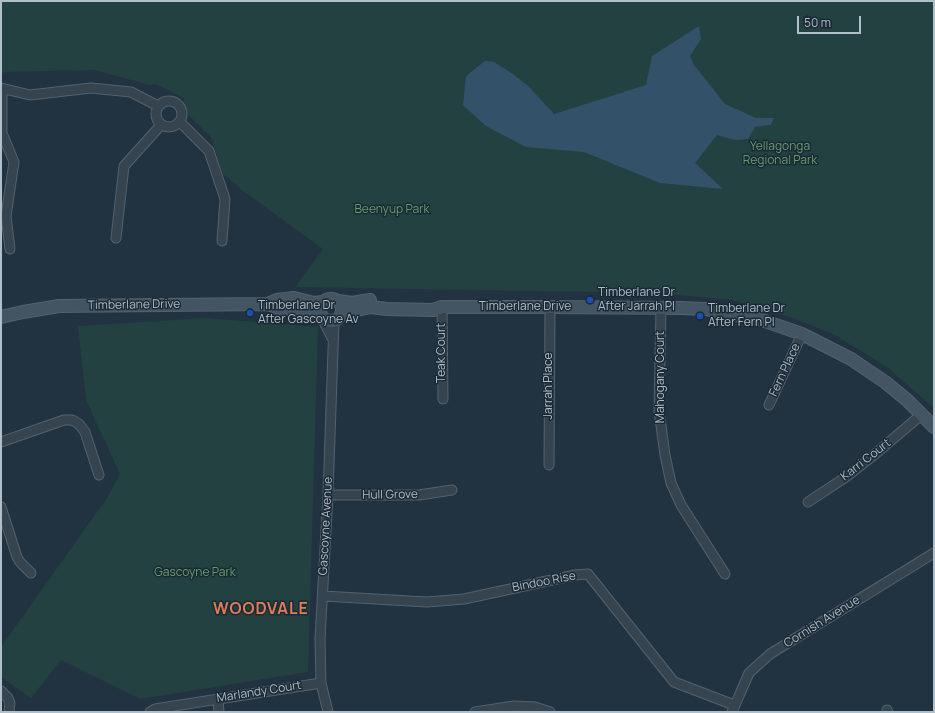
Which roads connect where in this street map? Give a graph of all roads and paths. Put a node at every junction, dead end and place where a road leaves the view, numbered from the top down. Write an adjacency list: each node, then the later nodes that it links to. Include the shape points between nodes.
1 (1, 88): 2 (street, via 30,95 91,88 131,92); 7 (street, via 2,134 14,162 6,216)
2 (158, 106): 3 (street, via 170,100 178,104 183,112); 4 (street, via 156,117)
3 (180, 122): 4 (street, via 172,127); 6 (street, via 209,151 225,199)
4 (161, 124): 5 (street, via 124,166)
5 (116, 238)
6 (222, 241)
7 (10, 249)
8 (442, 307): 9 (street, Timberlane Drive); 11 (street, Timberlane Drive, via 433,310 371,307); 11 (street, Timberlane Drive, via 434,302 352,302 328,299); 14 (street, Teak Court)
9 (550, 307): 10 (street, Timberlane Drive); 19 (street, Jarrah Place)
10 (661, 308): 13 (street, Timberlane Drive, via 706,309 734,314 762,320); 27 (street, Mahogany Court, via 659,411 671,483 681,505)
11 (328, 314): 12 (street, Timberlane Drive, via 314,303 294,298 268,304 59,306); 22 (street, Gascoyne Avenue, via 332,340)
12 (1, 317)
13 (802, 334): 15 (street, Fern Place); 16 (street, Timberlane Drive, via 866,369)
14 (443, 399)
15 (769, 405)
16 (921, 415): 17 (street, Timberlane Drive); 23 (street, Karri Court, via 874,456)
17 (934, 427)
18 (1, 442): 20 (street, via 64,420 72,420 79,424 84,432)
19 (549, 465)
20 (99, 475)
21 (452, 490): 22 (street, Hull Grove, via 419,495)
22 (328, 495): 28 (street, Gascoyne Avenue)
23 (808, 502)
24 (1, 507): 26 (street, via 17,557)
25 (934, 553): 32 (street, Cornish Avenue, via 770,654 749,673)
26 (31, 573)
27 (725, 574)
28 (323, 596): 29 (street, Gascoyne Avenue, via 320,639); 32 (street, Bindoo Rise, via 427,602 457,600 588,574 674,682)
29 (321, 683): 31 (street, Marlandy Court); 36 (street, Gascoyne Avenue)
30 (1, 691): 33 (street, via 10,703)
31 (218, 699): 34 (street, Marlandy Court, via 155,709); 35 (street)
32 (733, 709)
33 (9, 712)
34 (150, 712)
35 (220, 712)
36 (328, 712)
37 (475, 712): 38 (street, via 514,706 535,707)
38 (550, 712)

